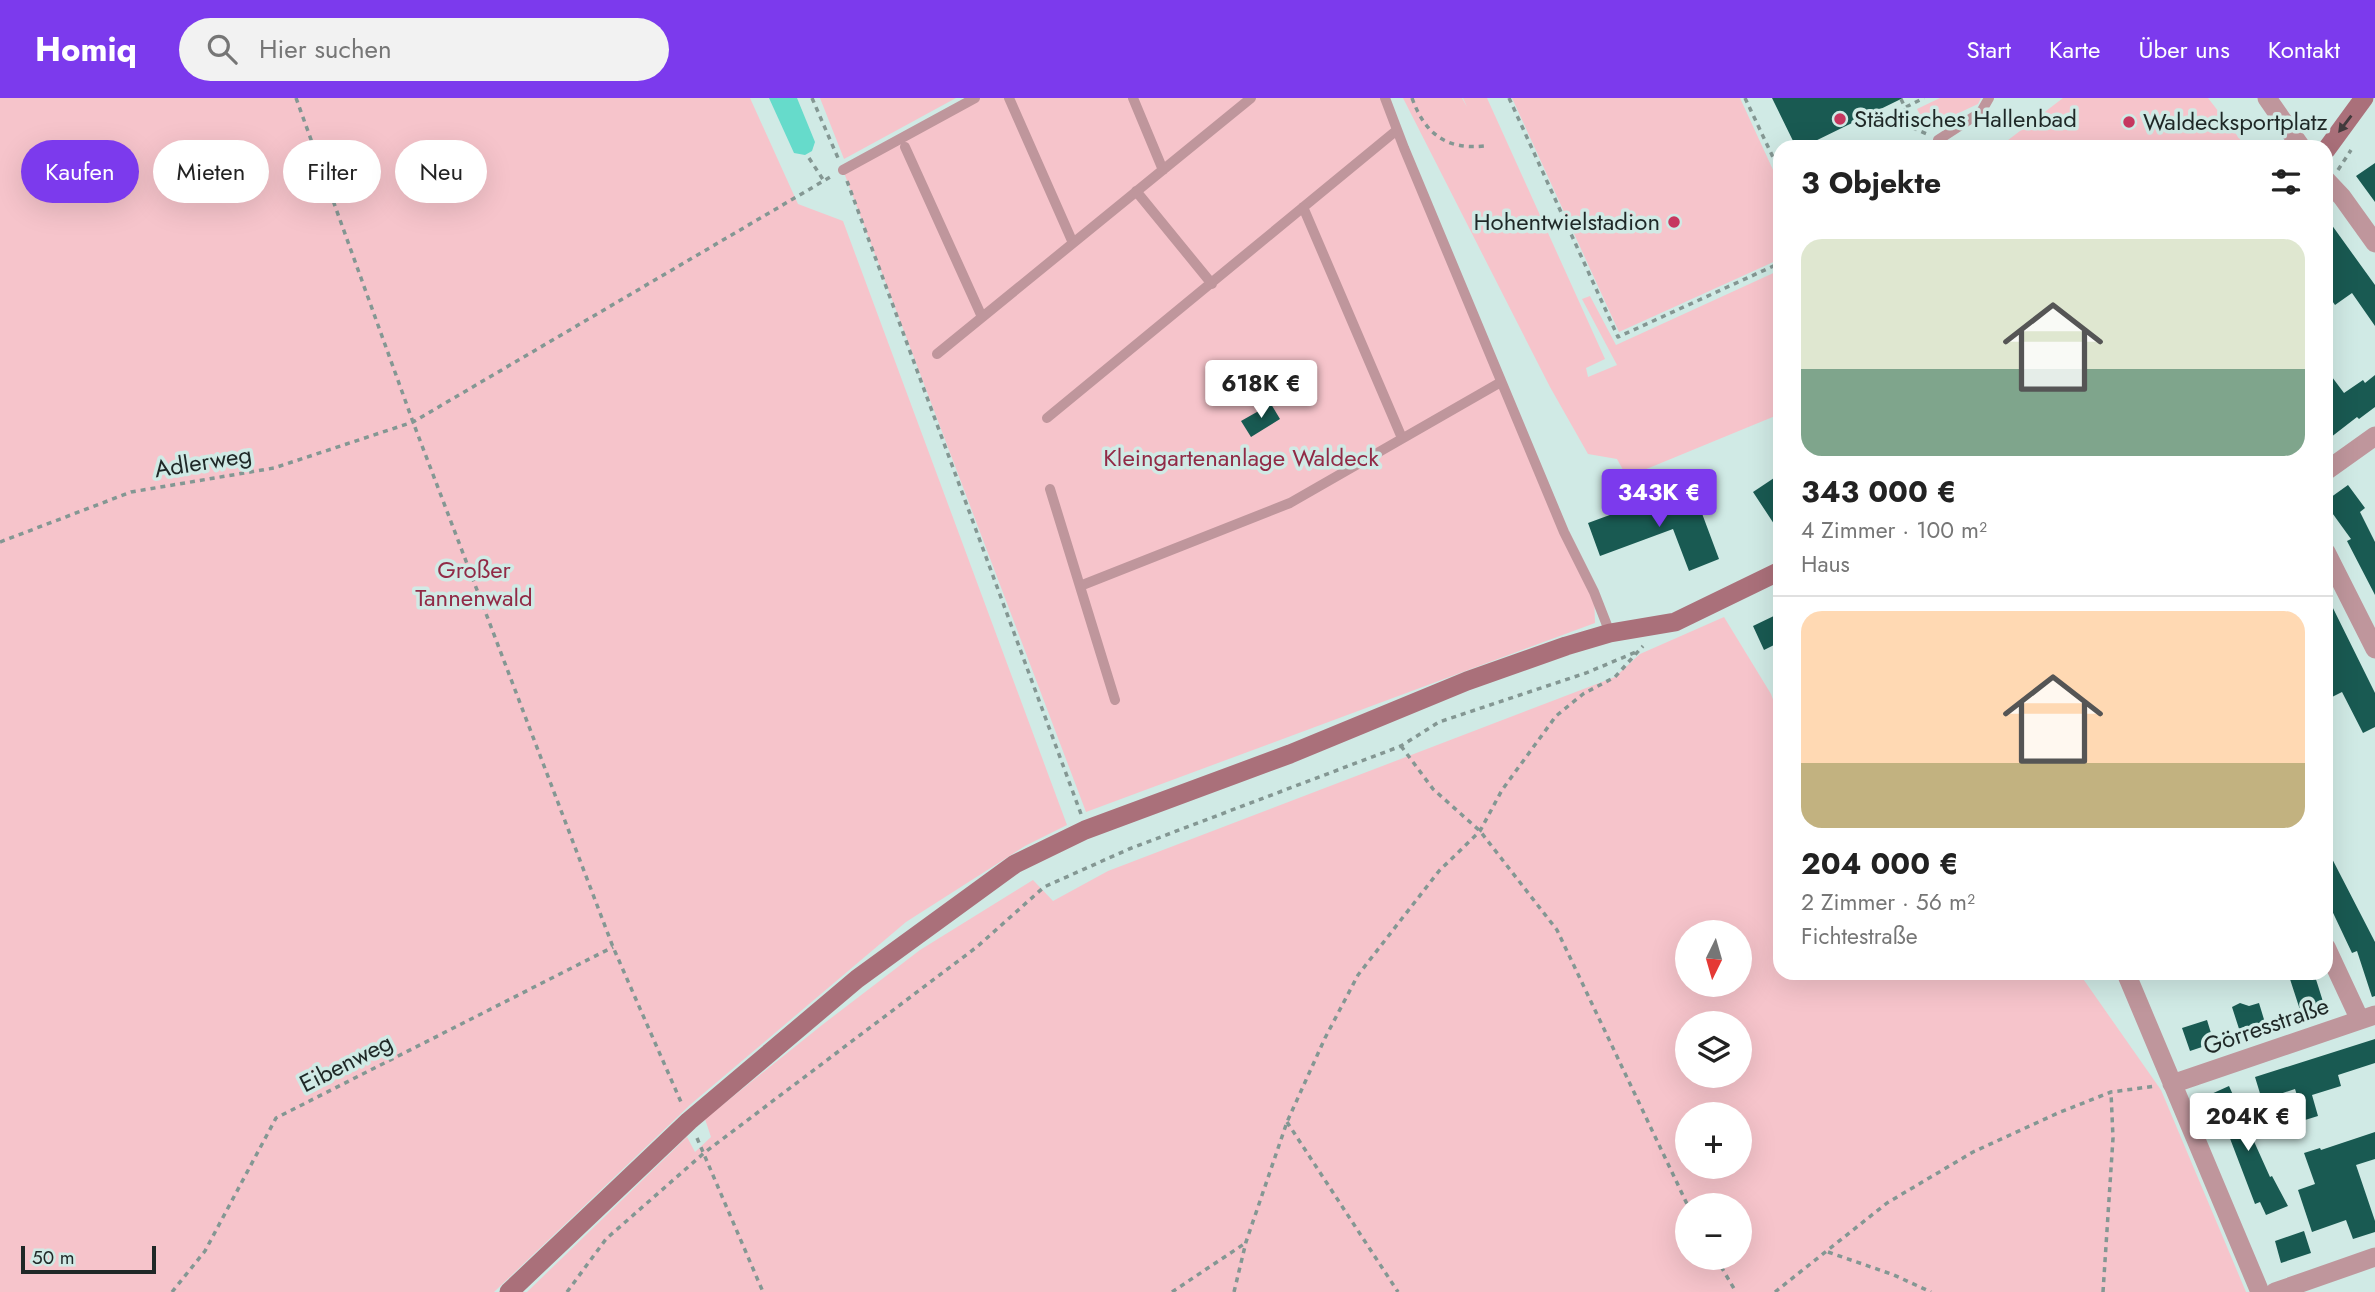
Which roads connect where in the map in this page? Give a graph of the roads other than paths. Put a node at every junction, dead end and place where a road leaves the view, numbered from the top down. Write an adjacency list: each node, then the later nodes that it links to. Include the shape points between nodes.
1 (975, 98): 14 (lane)
2 (1009, 98): 19 (lane)
3 (1133, 98): 15 (lane)
4 (1251, 98): 15 (lane)
5 (1385, 98): 9 (lane)
6 (1989, 98): 10 (lane, via 1981,112)
7 (2267, 98): 11 (street)
8 (2364, 98): 12 (main road, one-way to 12)
9 (1397, 130): 18 (lane); 24 (lane)
10 (1938, 139)
11 (2296, 140)
12 (2333, 140)
13 (905, 147): 22 (lane)
14 (843, 170)
15 (1163, 170): 17 (lane)
16 (2333, 187): 20 (street)
17 (1136, 191): 19 (lane); 21 (lane)
18 (1303, 206): 21 (lane); 27 (lane)
19 (1073, 243): 22 (lane)
20 (2375, 243)
21 (1212, 284): 25 (lane)
22 (982, 317): 23 (lane)
23 (937, 354)
24 (1501, 382): 27 (lane); 33 (lane)
25 (1047, 418)
26 (2375, 436): 28 (street)
27 (1402, 438): 32 (lane, via 1290,503)
28 (2333, 466)
29 (1050, 489): 32 (lane)
30 (2333, 566): 34 (street)
31 (1773, 574): 33 (main road, via 1675,622)
32 (1080, 586): 35 (lane)
33 (1610, 633): 41 (main road, via 1466,681 1290,754 1085,830 1015,864 857,979 689,1121)
34 (2375, 649)
35 (1115, 700)
36 (2333, 959): 38 (street)
37 (2129, 980): 39 (street)
38 (2368, 1018): 39 (street, Görresstraße)
39 (2172, 1084): 42 (street)
40 (2375, 1257): 43 (street)
41 (509, 1292)
42 (2260, 1292)
43 (2276, 1292)

